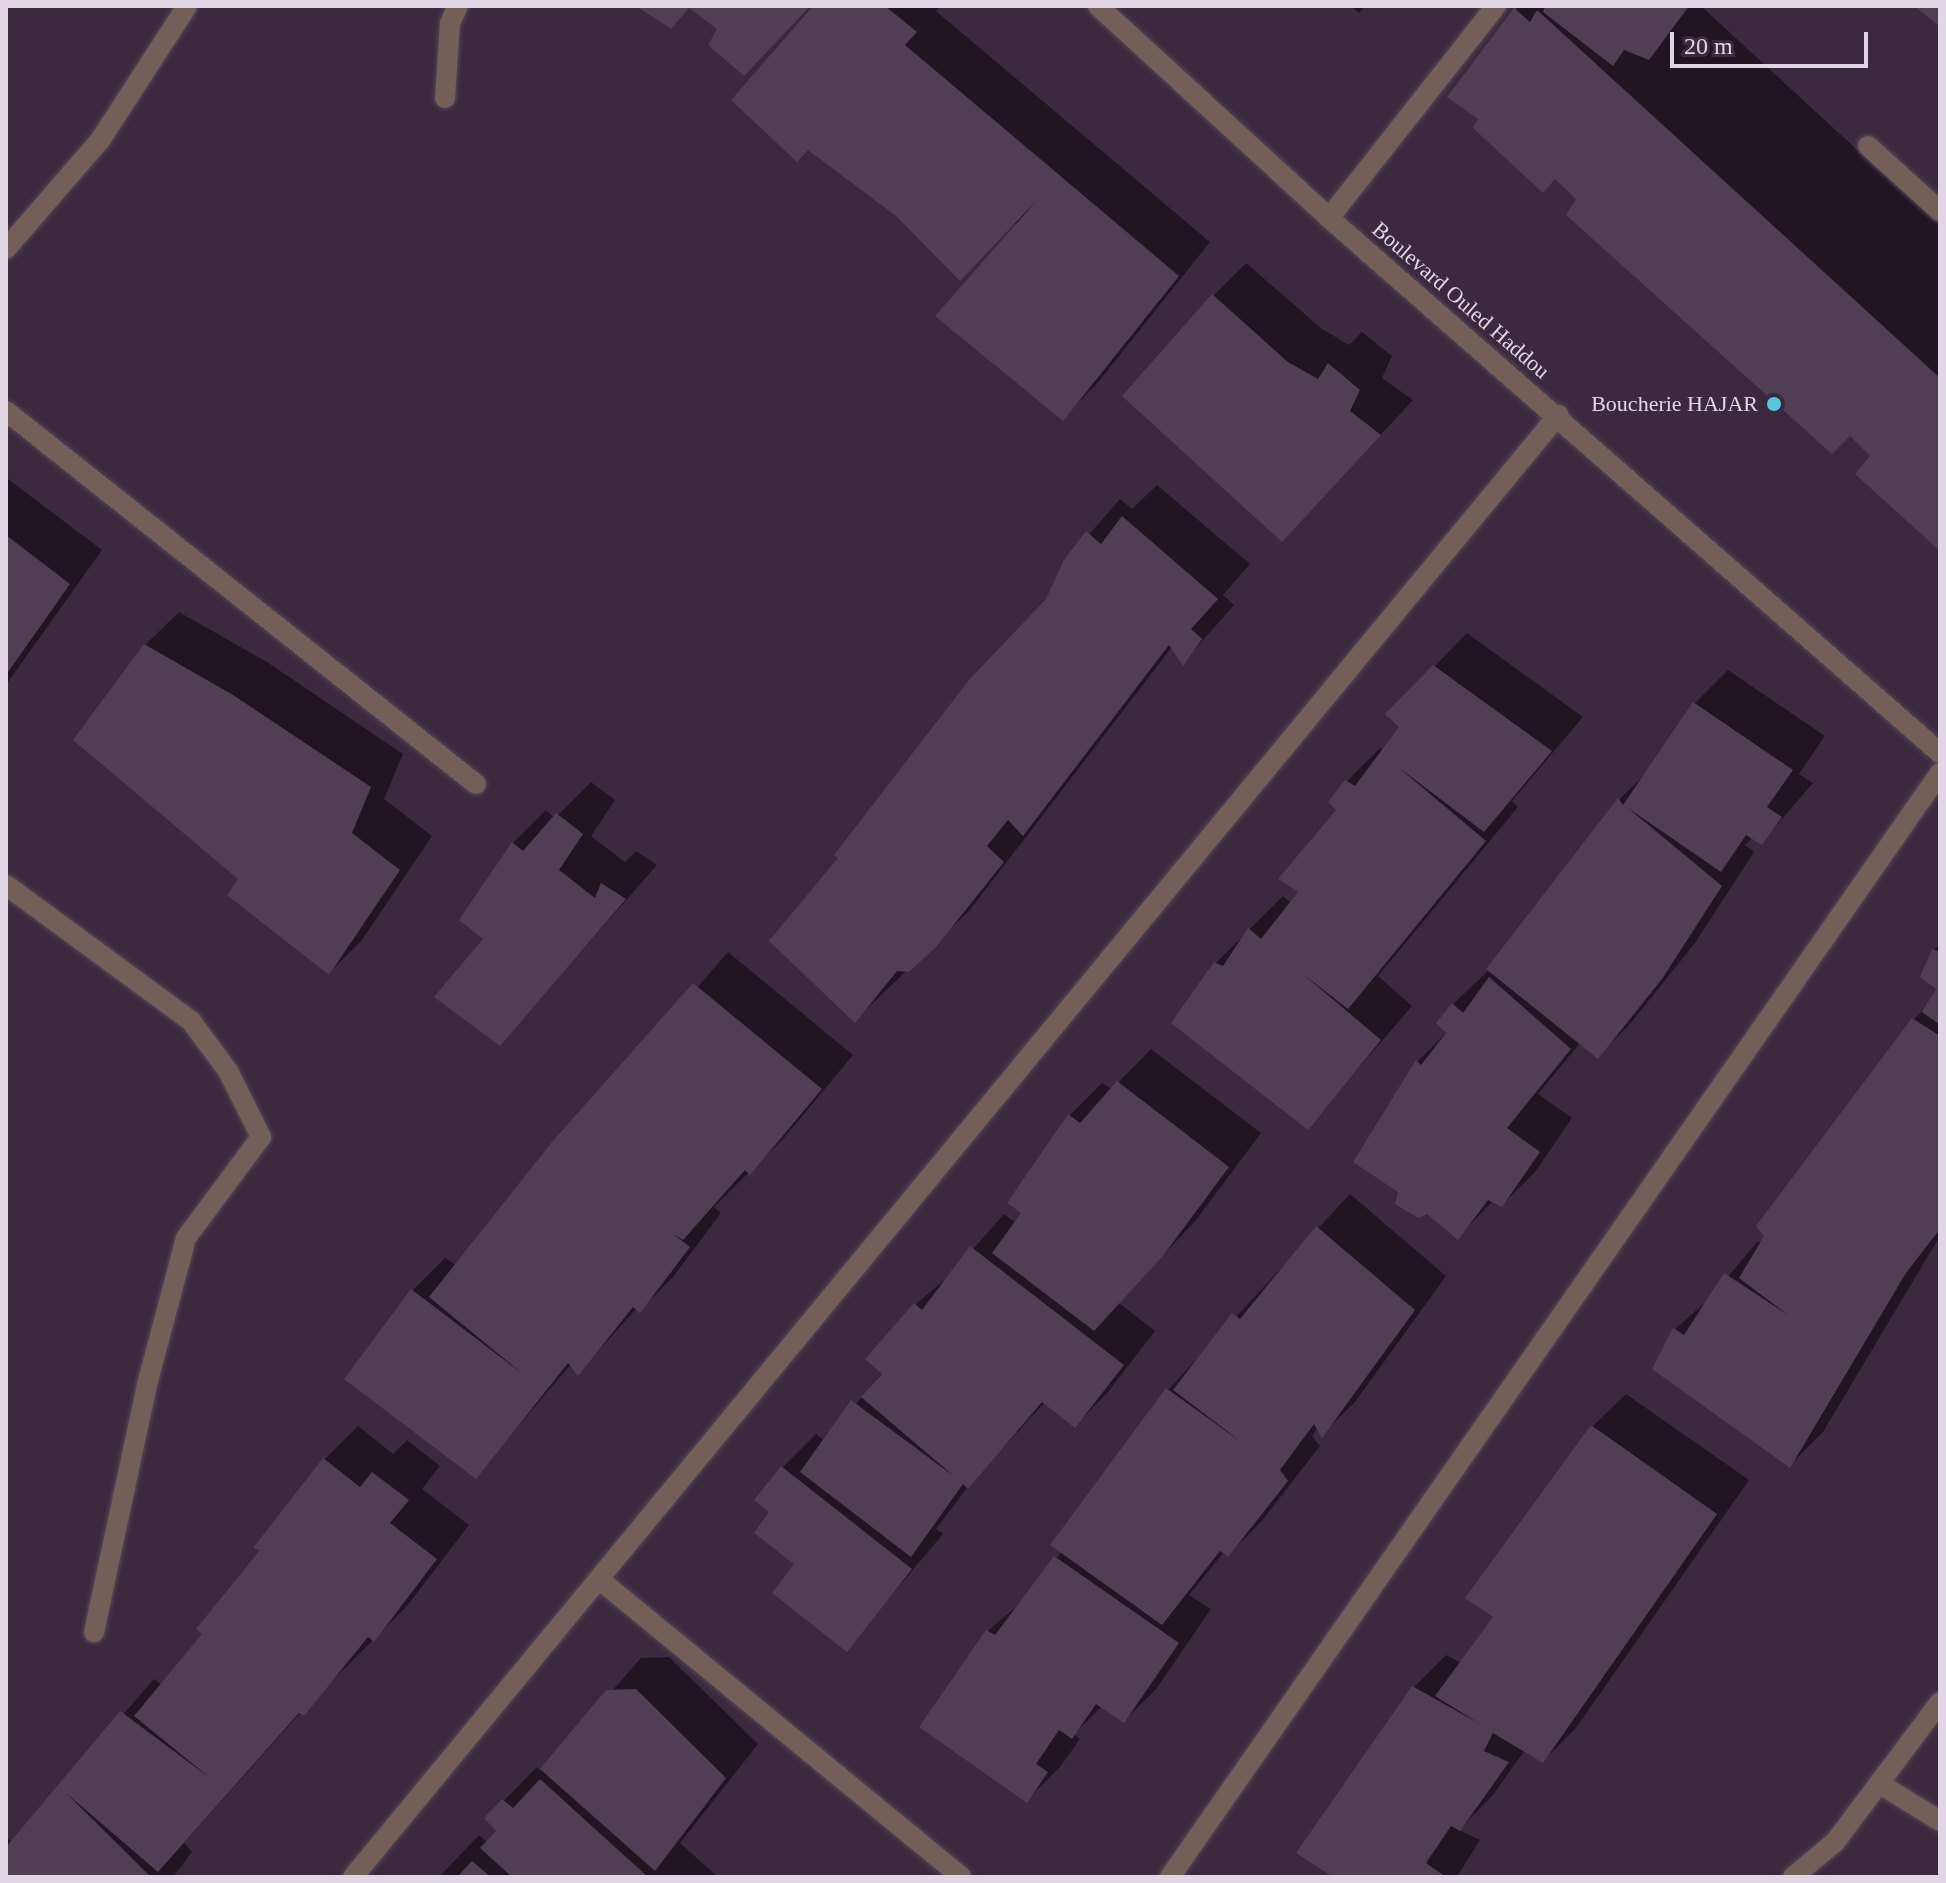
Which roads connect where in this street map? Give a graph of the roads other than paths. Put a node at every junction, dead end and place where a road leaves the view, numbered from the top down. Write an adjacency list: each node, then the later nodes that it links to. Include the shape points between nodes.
1 (187, 6): 9 (street, via 101,139)
2 (458, 6): 5 (street, via 450,23)
3 (1098, 6): 8 (street, Boulevard Ouled Haddou)
4 (1496, 6): 8 (street)
5 (445, 98)
6 (1868, 146): 7 (street)
7 (1940, 211)
8 (1329, 218): 11 (street, Boulevard Ouled Haddou)
9 (6, 249)
10 (6, 411): 14 (street)
11 (1558, 415): 12 (street, Boulevard Ouled Haddou); 16 (street)
12 (1940, 753)
13 (1940, 773): 23 (street)
14 (476, 784)
15 (6, 885): 17 (street, via 191,1021 228,1071 261,1137 186,1238 147,1385)
16 (600, 1580): 21 (street); 22 (street)
17 (94, 1632)
18 (1940, 1702): 19 (street)
19 (1880, 1784): 20 (street); 24 (street, via 1835,1842)
20 (1940, 1821)
21 (353, 1877)
22 (961, 1877)
23 (1170, 1877)
24 (1793, 1877)

